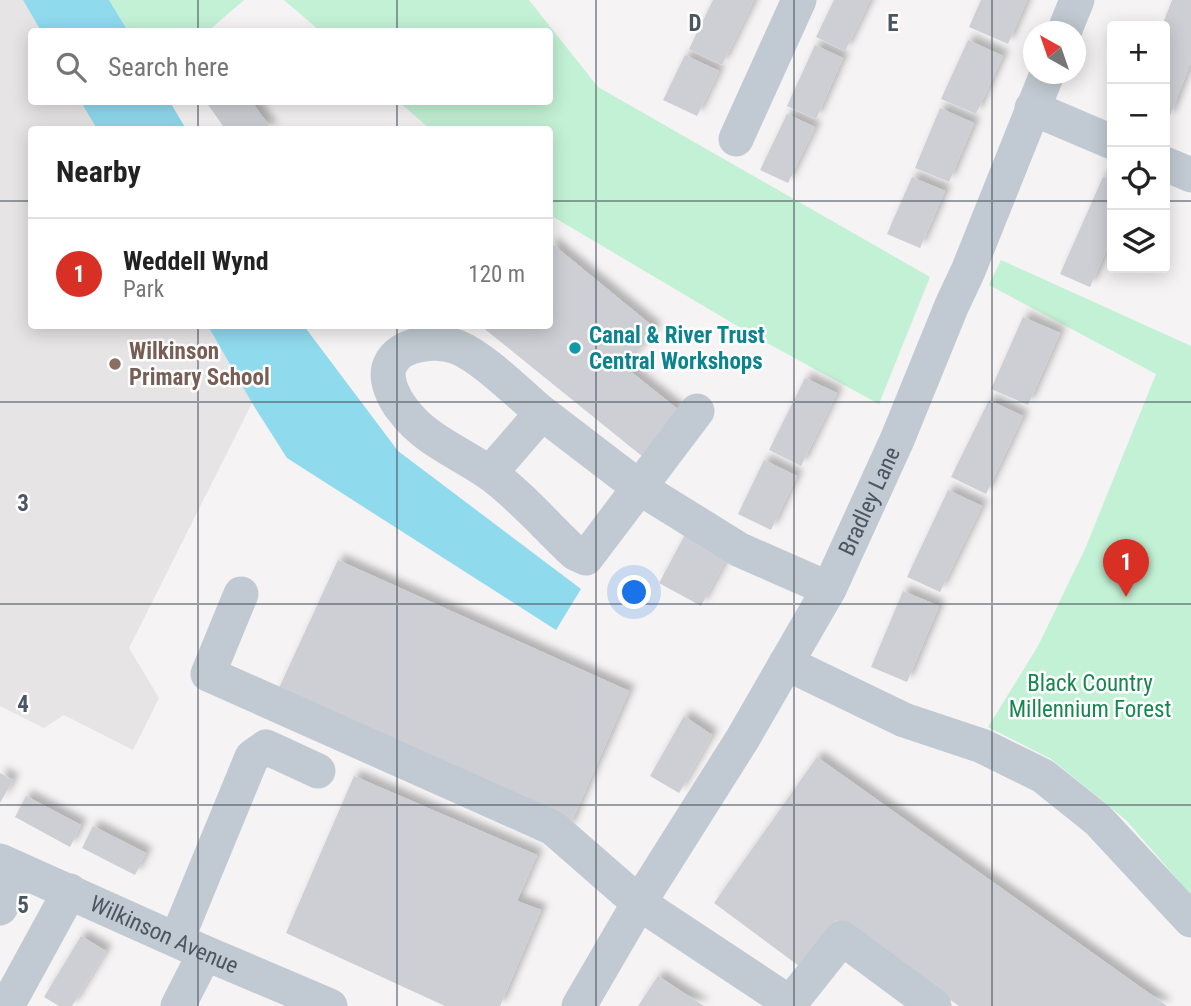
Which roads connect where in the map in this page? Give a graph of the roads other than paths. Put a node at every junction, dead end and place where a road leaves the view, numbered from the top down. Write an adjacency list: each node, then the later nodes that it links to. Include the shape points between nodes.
1 (799, 0): 6 (street)
2 (1077, 0): 3 (street)
3 (1068, 21)
4 (1043, 84): 5 (street, Bradley Lane)
5 (1032, 108): 7 (street); 14 (street, Bradley Lane, via 897,440)
6 (736, 139)
7 (1107, 140)
8 (1170, 166): 9 (street)
9 (1191, 175)
10 (697, 411): 13 (street)
11 (542, 412): 12 (street); 12 (street, via 457,347 424,345 398,355 388,378 401,408 425,434); 13 (street)
12 (490, 473): 13 (street, via 575,553 586,558)
13 (640, 488): 14 (street, via 740,550)
14 (829, 589): 16 (street, Bradley Lane)
15 (241, 594): 20 (street, via 208,674 553,828)
16 (786, 663): 20 (street, Bradley Lane); 22 (street, via 904,720 982,746 1043,776 1098,820)
17 (318, 771): 23 (street, via 266,747 253,757)
18 (11, 866): 19 (street, Wilkinson Avenue); 21 (street)
19 (70, 891): 23 (street, Wilkinson Avenue); 24 (street)
20 (639, 903): 25 (street); 28 (street, Bradley Lane)
21 (0, 908)
22 (1191, 920)
23 (191, 946): 26 (street); 27 (street, Wilkinson Avenue)
24 (10, 981)
25 (789, 1005): 29 (street, via 842,938)
26 (178, 1006)
27 (330, 1006)
28 (579, 1006)
29 (934, 1006)

